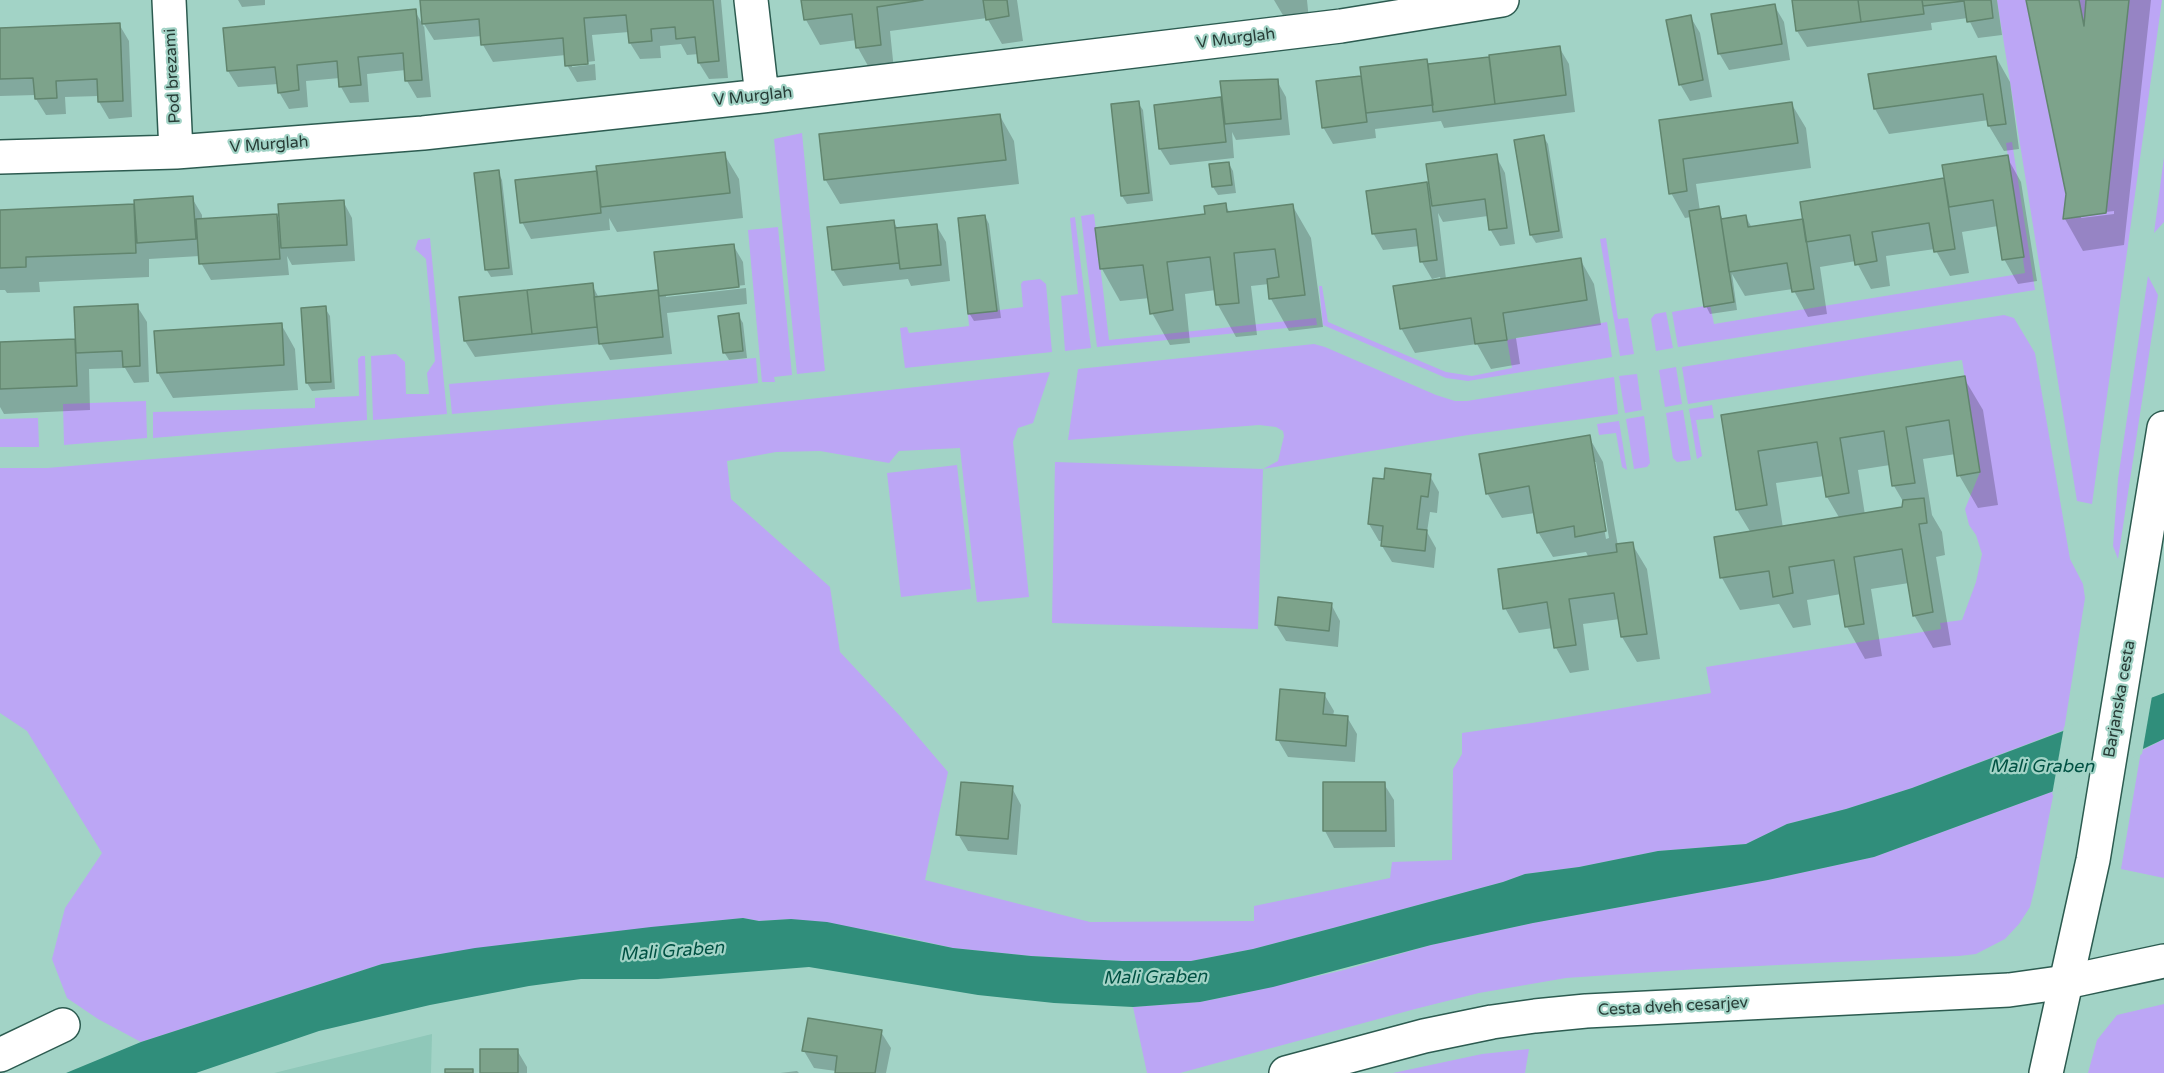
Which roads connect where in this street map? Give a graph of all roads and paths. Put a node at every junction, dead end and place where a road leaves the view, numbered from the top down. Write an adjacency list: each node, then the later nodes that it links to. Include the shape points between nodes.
1 (168, 0): 6 (street, Pod brezami)
2 (751, 0): 5 (street)
3 (1502, 0): 4 (street, V Murglah)
4 (1339, 13): 5 (street, V Murglah)
5 (762, 96): 6 (street, V Murglah, via 423,133)
6 (176, 152): 7 (street, V Murglah)
7 (0, 157)
8 (2164, 428): 10 (street, Barjanska cesta, via 2093,860)
9 (2164, 961): 10 (street, Cesta dveh cesarjev)
10 (2066, 982): 13 (street, Cesta dveh cesarjev, via 2009,990 1535,1016 1424,1036); 14 (street, Barjanska cesta)
11 (63, 1025): 12 (street)
12 (0, 1054)
13 (1286, 1073)
14 (2046, 1073)

